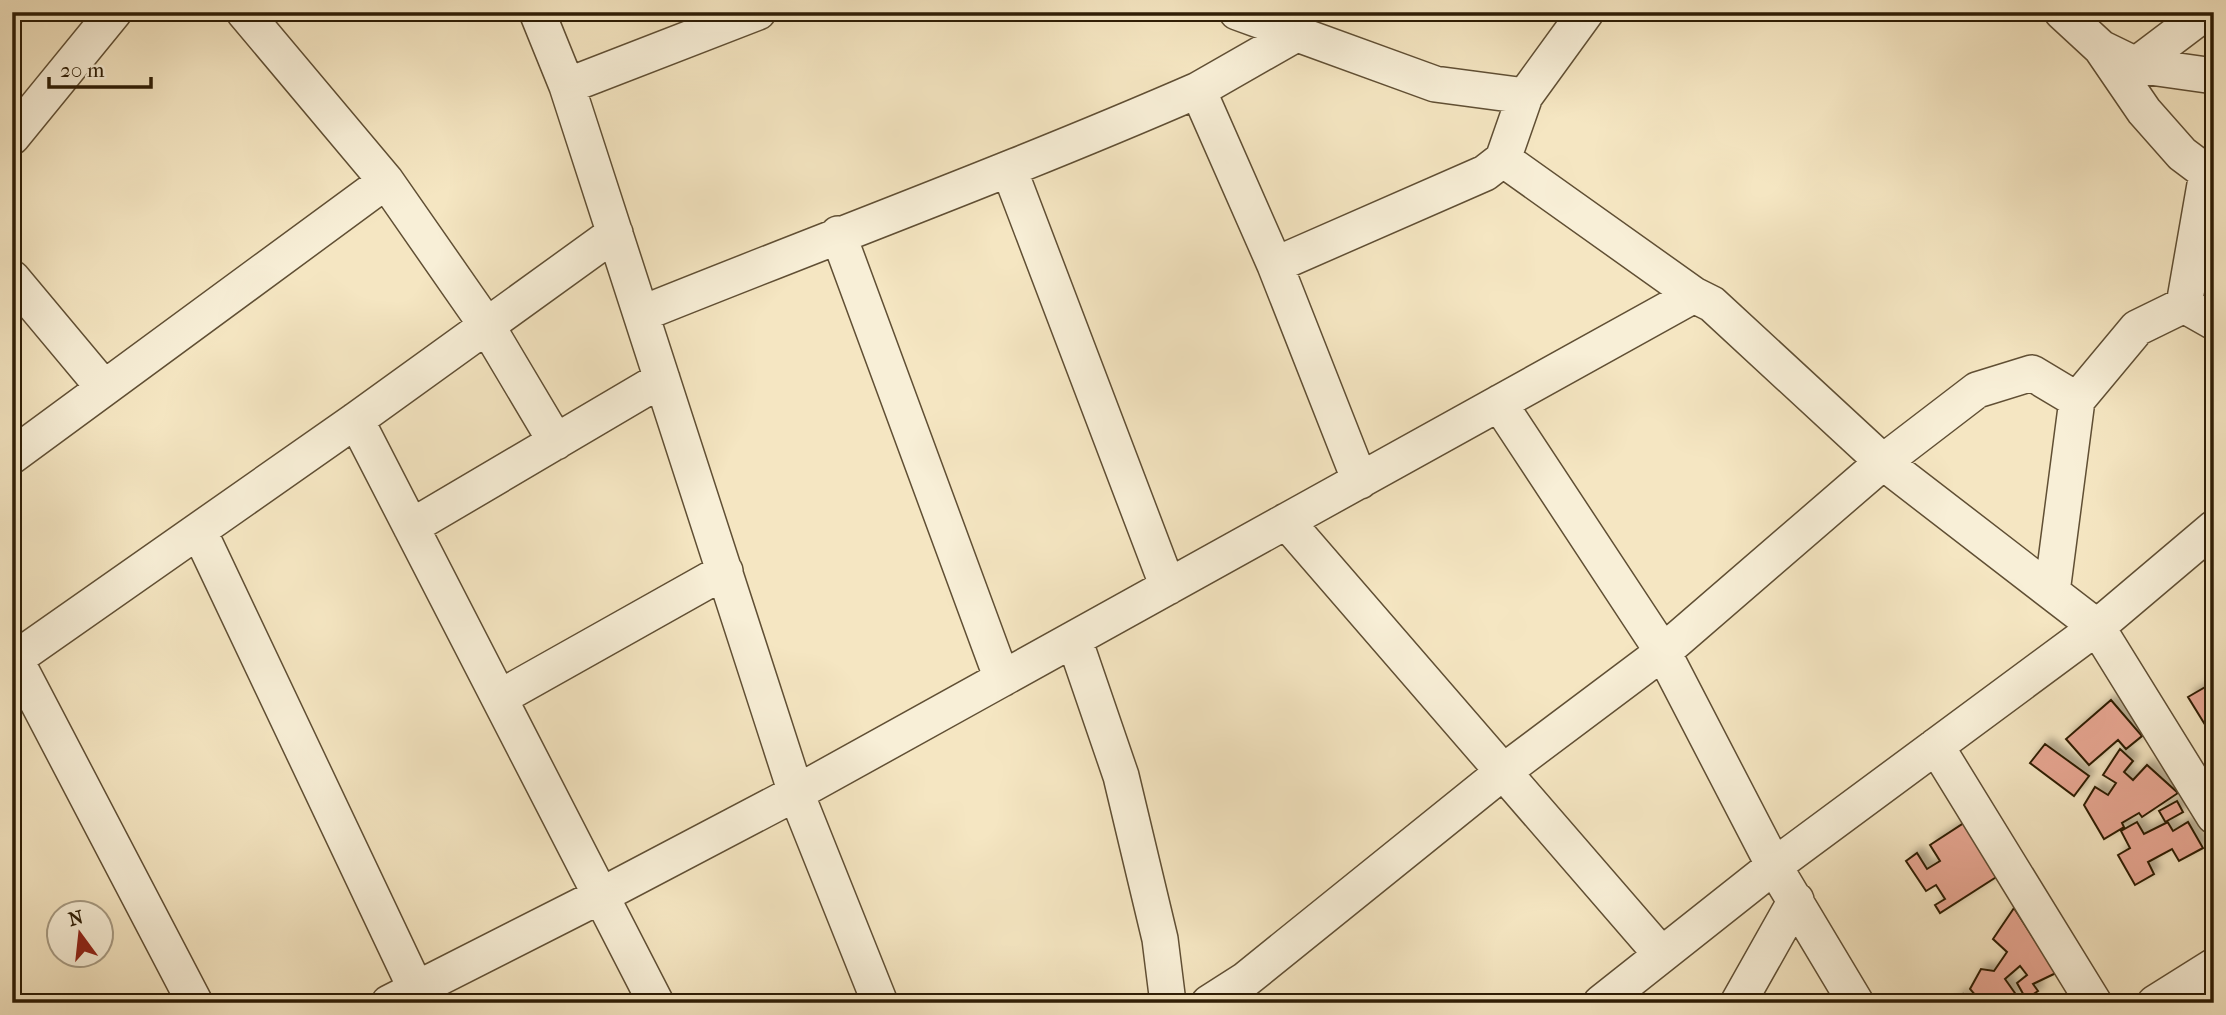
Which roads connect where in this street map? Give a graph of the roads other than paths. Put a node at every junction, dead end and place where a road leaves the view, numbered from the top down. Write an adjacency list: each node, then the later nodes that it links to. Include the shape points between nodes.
1 (114, 12): 16 (street)
2 (244, 12): 20 (street)
3 (537, 12): 13 (street)
4 (758, 12): 13 (street)
5 (1237, 12): 9 (street)
6 (1586, 12): 15 (street)
7 (2062, 12): 10 (street)
8 (2206, 12): 11 (street)
9 (1296, 34): 14 (street); 15 (street, via 1435,84)
10 (2101, 48): 11 (street); 19 (street, via 2144,111 2182,154)
11 (2136, 65): 12 (street)
12 (2214, 76)
13 (567, 86): 21 (street)
14 (1198, 90): 18 (street); 23 (street)
15 (1525, 96): 17 (street)
16 (12, 137)
17 (1503, 159): 23 (street, via 1476,177); 25 (street)
18 (1009, 169): 22 (street); 43 (street)
19 (2210, 175): 27 (street)
20 (386, 181): 28 (street); 30 (street)
21 (615, 233): 26 (street); 28 (street)
22 (838, 234): 26 (street); 49 (street)
23 (1275, 264): 37 (street)
24 (12, 278): 30 (street)
25 (1695, 295): 32 (street); 36 (street, via 1712,304)
26 (641, 314): 29 (street)
27 (2199, 314): 31 (street, via 2137,328)
28 (487, 326): 33 (street); 34 (street)
29 (662, 379): 34 (street); 42 (street)
30 (104, 388): 35 (street)
31 (2077, 400): 36 (street, via 2032,373 1977,390); 44 (street)
32 (1499, 403): 37 (street); 47 (street)
33 (356, 420): 39 (street); 41 (street)
34 (556, 442): 39 (street)
35 (12, 456)
36 (1883, 462): 44 (street); 47 (street)
37 (1360, 481): 38 (street)
38 (1286, 521): 43 (street); 52 (street)
39 (411, 527): 50 (street)
40 (2214, 528): 45 (street)
41 (198, 531): 48 (street); 60 (street)
42 (724, 571): 50 (street); 53 (street)
43 (1168, 587): 46 (street)
44 (2052, 592): 45 (street)
45 (2097, 626): 51 (street); 54 (street)
46 (1074, 639): 49 (street); 64 (street, via 1121,776 1160,939)
47 (1663, 652): 52 (street); 55 (street)
48 (14, 656): 61 (street)
49 (1002, 679): 53 (street)
50 (499, 698): 56 (street)
51 (1936, 746): 55 (street); 69 (street)
52 (1503, 772): 58 (street); 65 (street, via 1245,980)
53 (796, 793): 56 (street); 63 (street)
54 (2214, 815)
55 (1774, 866): 57 (street); 58 (street)
56 (600, 896): 60 (street); 62 (street)
57 (1796, 900): 67 (street); 68 (street)
58 (1661, 954): 66 (street)
59 (2214, 966): 70 (street)
60 (403, 996)
61 (195, 1003)
62 (656, 1003)
63 (880, 1003)
64 (1168, 1003)
65 (1209, 1003)
66 (1601, 1003)
67 (1738, 1003)
68 (1856, 1003)
69 (2094, 1003)
70 (2155, 1003)

